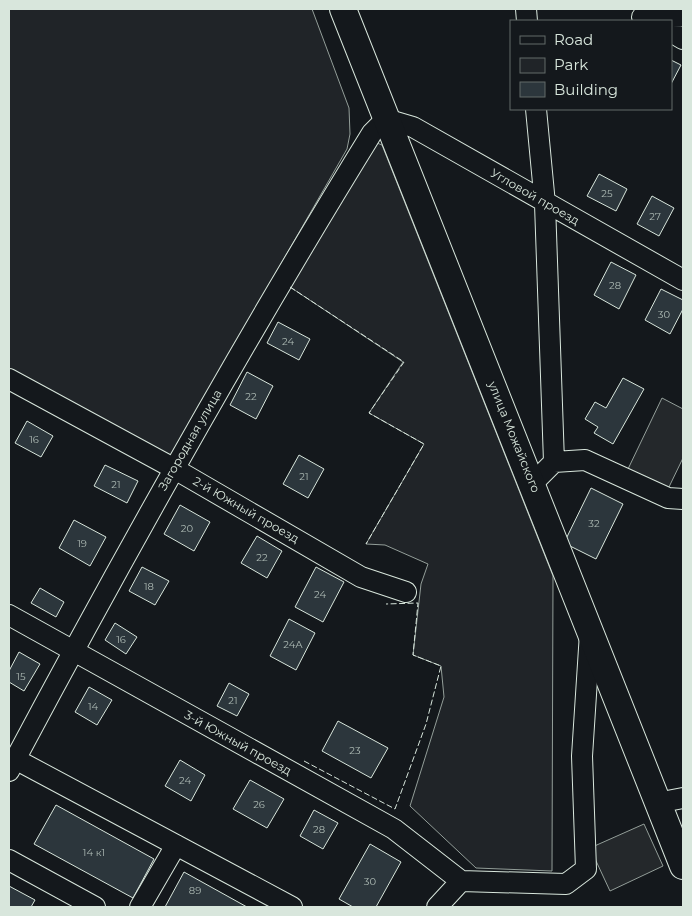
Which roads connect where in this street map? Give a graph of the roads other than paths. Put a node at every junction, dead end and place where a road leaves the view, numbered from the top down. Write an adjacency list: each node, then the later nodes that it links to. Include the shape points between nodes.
1 (343, 9): 7 (main road, улица Можайского)
2 (639, 16): 3 (street)
3 (683, 16)
4 (672, 33): 5 (street)
5 (683, 39)
6 (536, 110): 8 (street)
7 (386, 119): 8 (street, Угловой проезд, via 413,127); 12 (street, Загородная улица, via 372,134 295,258); 13 (main road, улица Можайского)
8 (545, 204): 9 (street, Угловой проезд); 11 (street)
9 (683, 280)
10 (9, 379): 12 (street, 2-й Южный проезд)
11 (554, 462): 13 (street); 14 (street, via 585,460 668,498)
12 (173, 468): 15 (street, 2-й Южный проезд, via 361,577); 18 (street, Загородная улица)
13 (533, 482): 17 (main road, улица Можайского)
14 (683, 499)
15 (406, 592)
16 (9, 615): 18 (street, 3-й Южный проезд)
17 (590, 629): 21 (main road, улица Можайского); 25 (street, via 582,756 586,869 566,884)
18 (75, 652): 19 (street, Загородная улица); 25 (street, 3-й Южный проезд, via 394,829)
19 (12, 765): 22 (street)
20 (683, 798): 21 (street)
21 (657, 803): 24 (main road, улица Можайского)
22 (176, 845): 27 (street); 28 (street)
23 (9, 860): 26 (street)
24 (683, 866)
25 (461, 881): 29 (street)
26 (96, 907)
27 (140, 907)
28 (292, 907)
29 (437, 907)

